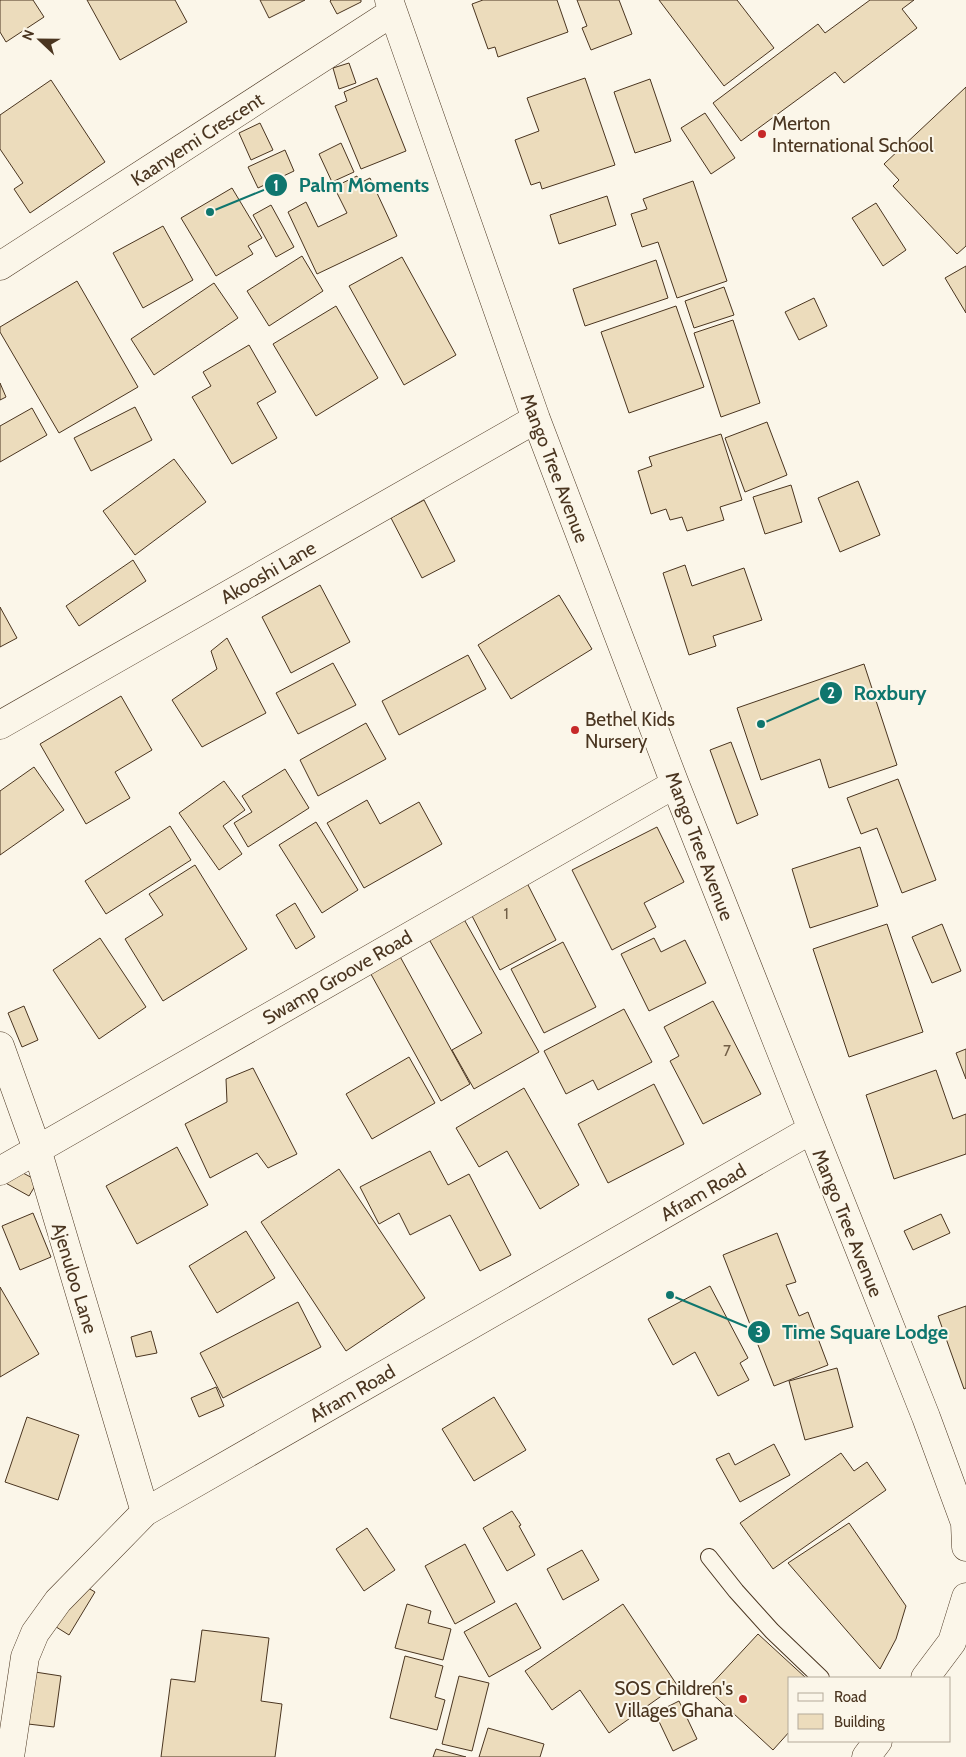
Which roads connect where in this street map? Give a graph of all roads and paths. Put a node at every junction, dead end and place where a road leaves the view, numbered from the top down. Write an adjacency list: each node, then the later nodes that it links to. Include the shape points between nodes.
1 (391, 6): 2 (street, Kaanyemi Crescent); 3 (street, Mango Tree Avenue)
2 (0, 266)
3 (536, 418): 4 (street, Akooshi Lane); 5 (street, Mango Tree Avenue)
4 (0, 725)
5 (675, 784): 7 (street, Mango Tree Avenue); 8 (street, Swamp Groove Road)
6 (0, 1046): 8 (street, Ajenuloo Lane)
7 (811, 1130): 10 (street, Afram Road); 11 (street, Mango Tree Avenue, via 939,1453 965,1523)
8 (37, 1149): 9 (street, Swamp Groove Road); 10 (street, Ajenuloo Lane)
9 (0, 1171)
10 (145, 1512): 16 (street, Afram Road, via 58,1601 35,1633 25,1657)
11 (966, 1547)
12 (709, 1557): 14 (lane, via 772,1631)
13 (966, 1597): 15 (street, via 952,1642)
14 (820, 1677)
15 (926, 1677)
16 (10, 1757)

